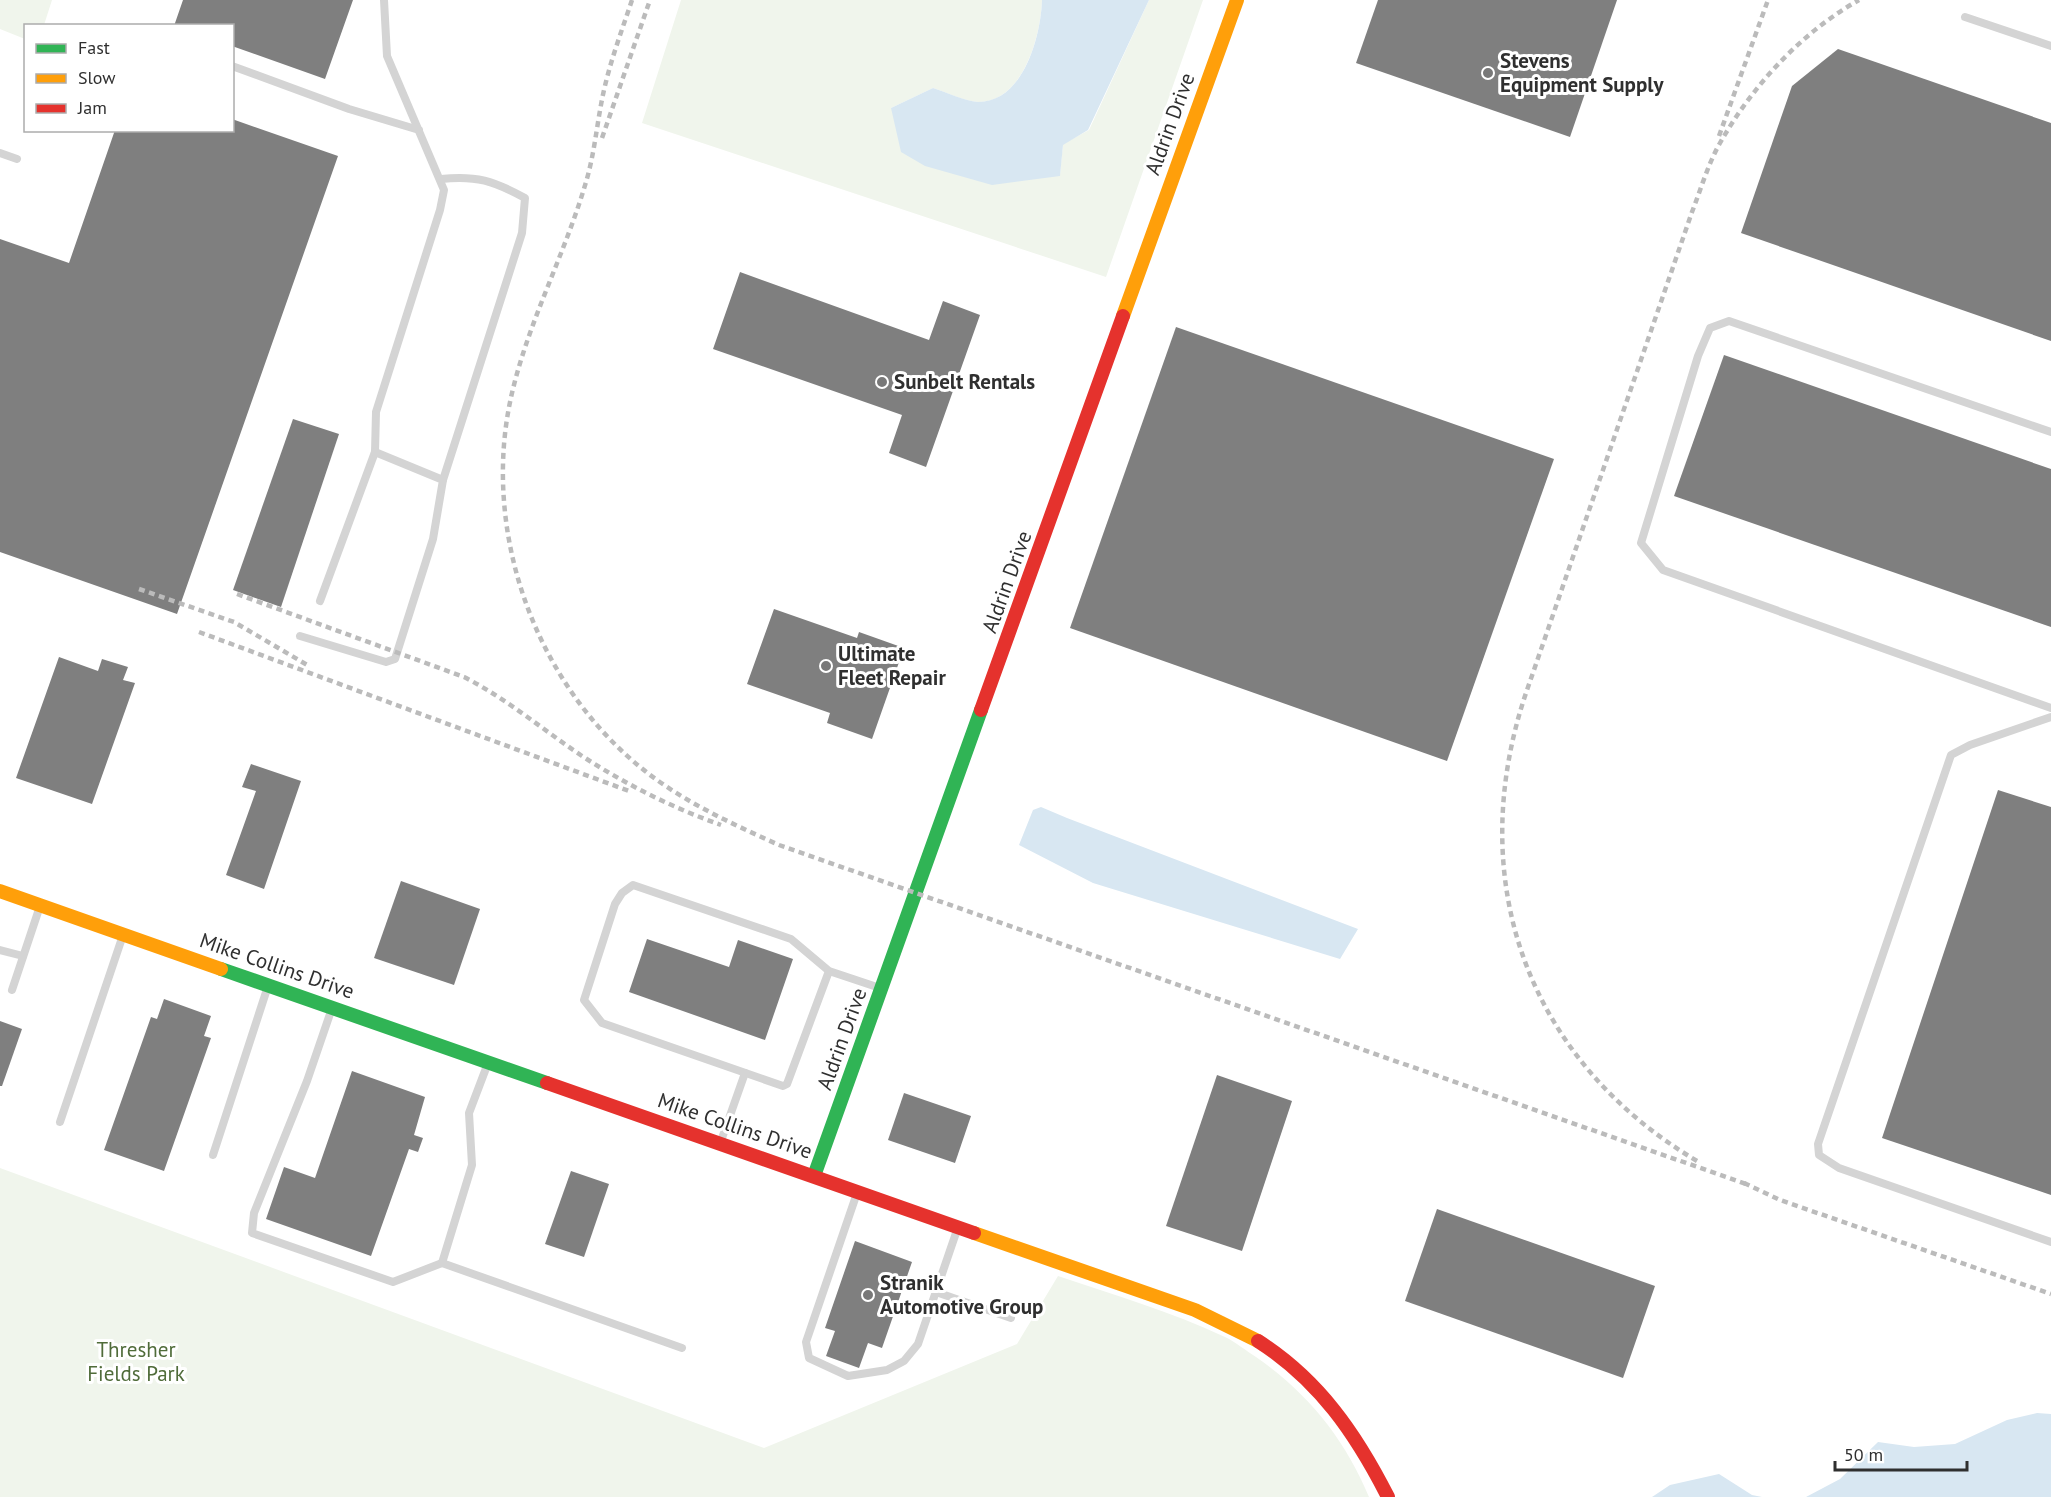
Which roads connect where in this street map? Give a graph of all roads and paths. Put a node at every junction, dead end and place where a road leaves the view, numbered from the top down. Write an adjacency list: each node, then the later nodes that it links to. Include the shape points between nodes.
1 (384, 0): 6 (lane, via 387,56)
2 (1237, 0): 24 (street, Aldrin Drive)
3 (1965, 17): 4 (lane)
4 (2051, 46)
5 (234, 67): 6 (lane)
6 (420, 130): 9 (lane)
7 (0, 153): 8 (lane)
8 (17, 159)
9 (441, 179): 11 (lane, via 444,190 440,210 376,412); 12 (lane, via 468,176 498,183 525,198 522,233)
10 (2051, 432): 15 (lane, via 1729,321 1710,328 1698,356 1641,543 1663,570)
11 (375, 452): 12 (lane); 13 (lane)
12 (443, 480): 14 (lane, via 433,538 395,659 386,663)
13 (320, 601)
14 (300, 636)
15 (2051, 708)
16 (2051, 717): 35 (lane, via 1970,745 1951,756 1818,1144 1820,1155 1839,1168)
17 (0, 891): 18 (street, Mike Collins Drive)
18 (40, 905): 19 (street, Mike Collins Drive); 21 (lane)
19 (124, 934): 23 (street, Mike Collins Drive); 29 (lane)
20 (0, 950): 21 (lane)
21 (23, 956): 25 (lane)
22 (828, 971): 24 (lane); 28 (lane, via 787,1084); 28 (lane, via 791,939 633,885 622,892 584,1000 592,1014 602,1023)
23 (268, 985): 26 (street, Mike Collins Drive); 31 (lane)
24 (883, 989): 32 (street, Aldrin Drive)
25 (12, 990)
26 (332, 1007): 27 (street, Mike Collins Drive); 36 (lane, via 307,1082 254,1213 252,1233 393,1282)
27 (489, 1062): 30 (street, Mike Collins Drive); 36 (lane, via 469,1113 472,1165)
28 (745, 1073): 30 (lane)
29 (60, 1122)
30 (720, 1143): 32 (street, Mike Collins Drive)
31 (213, 1155)
32 (814, 1176): 33 (street, Mike Collins Drive)
33 (858, 1192): 34 (street, Mike Collins Drive); 37 (lane, via 808,1333 808,1358 848,1376 887,1370 904,1361 918,1344)
34 (958, 1227): 37 (lane); 40 (street, Mike Collins Drive, via 1195,1310 1249,1334 1295,1366 1331,1402 1363,1447)
35 (2051, 1242)
36 (442, 1263): 39 (lane)
37 (936, 1292): 38 (lane)
38 (1011, 1318)
39 (682, 1348)
40 (1388, 1497)

